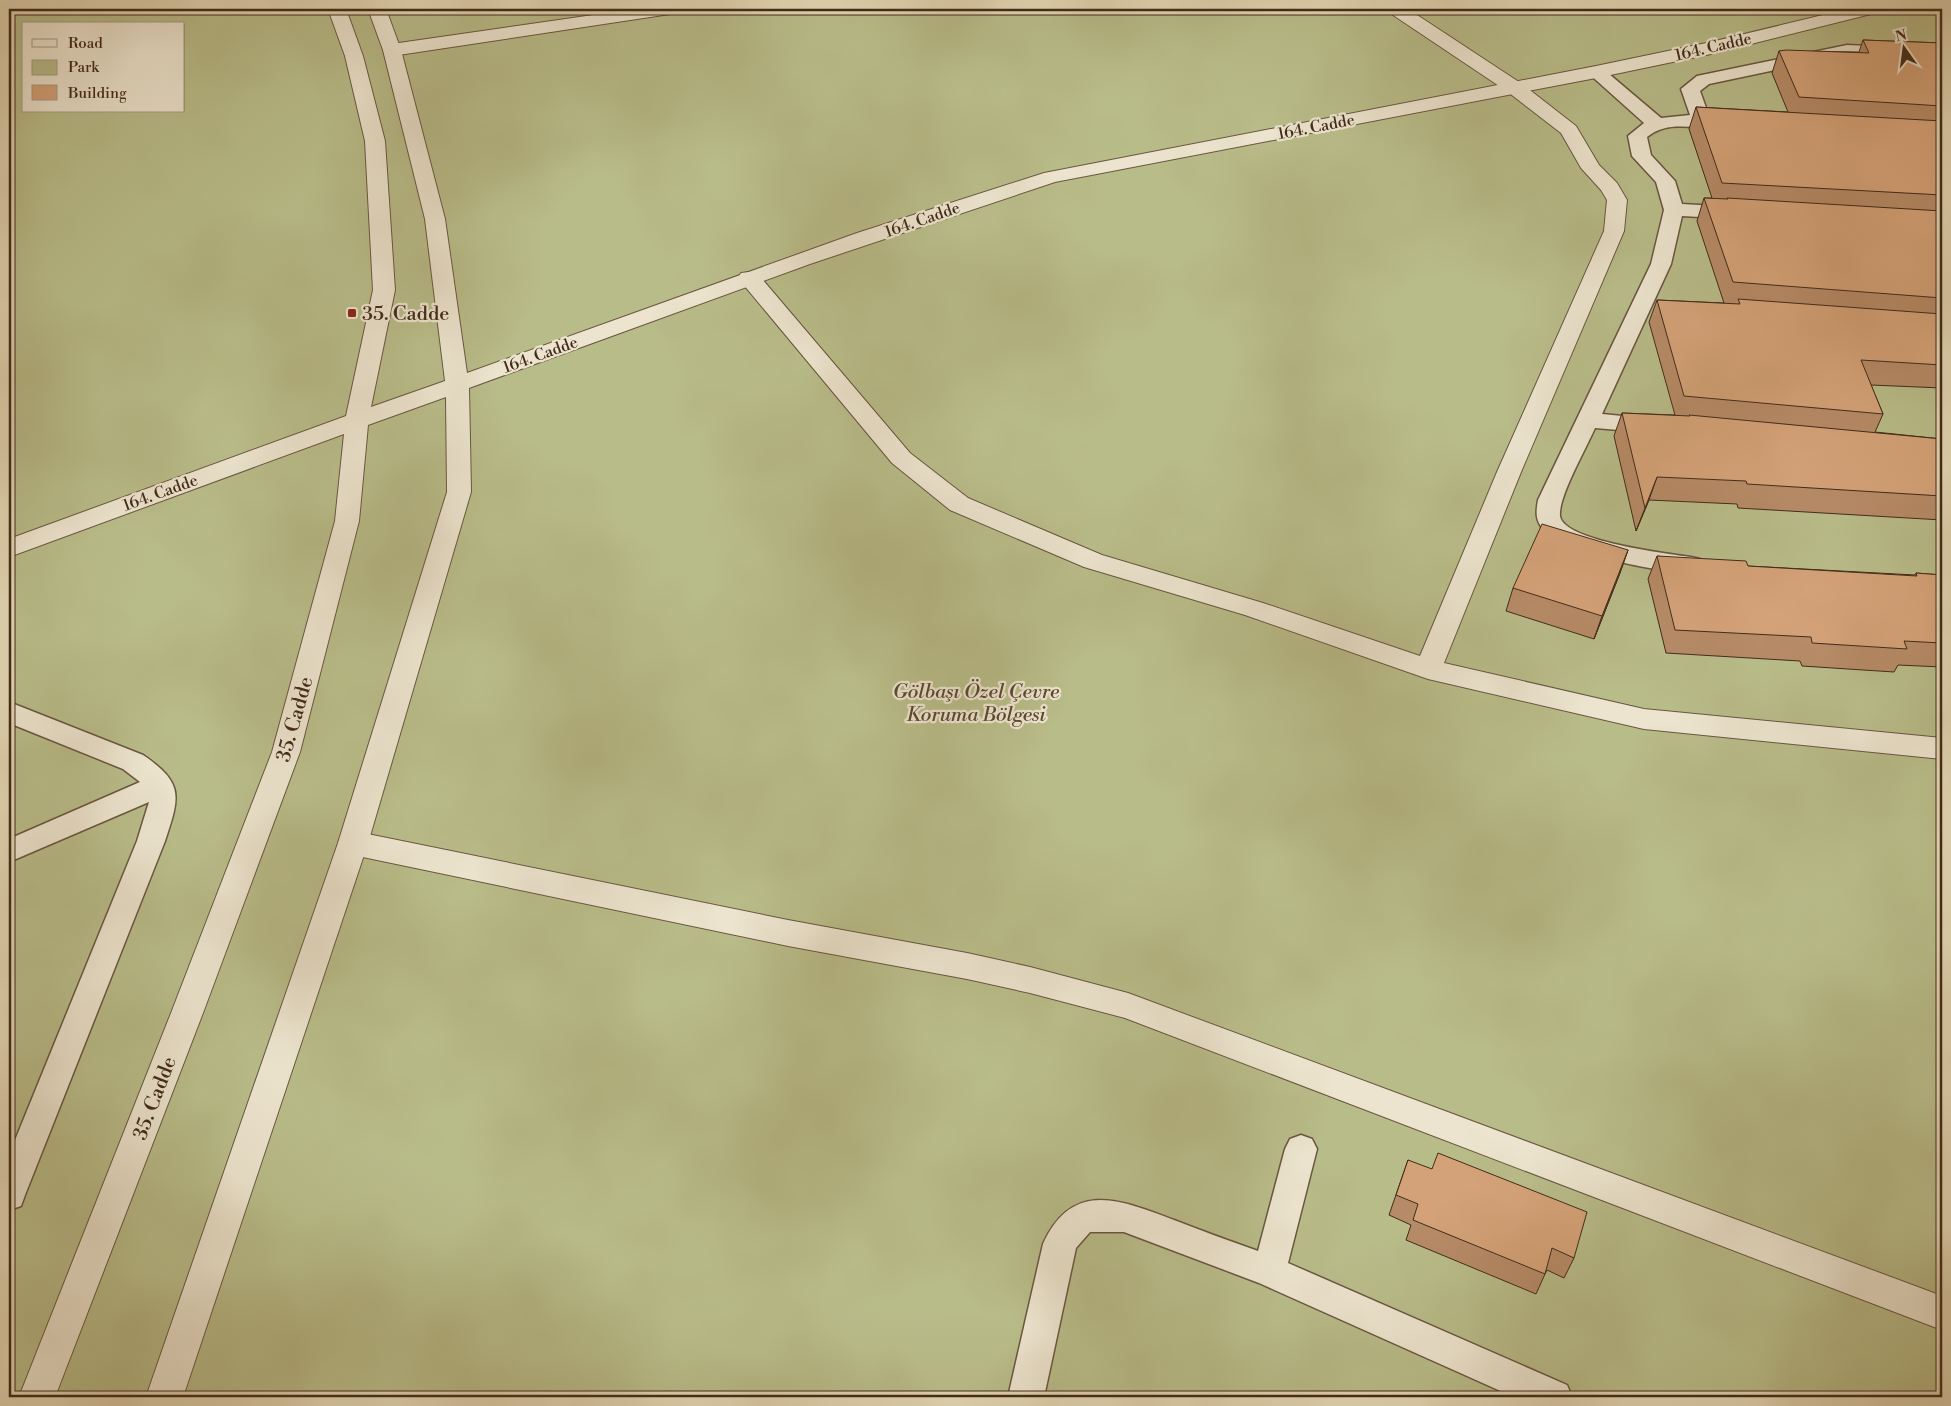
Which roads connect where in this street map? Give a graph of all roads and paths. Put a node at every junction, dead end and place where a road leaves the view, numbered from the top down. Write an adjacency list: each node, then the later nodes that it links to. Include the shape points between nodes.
1 (337, 9): 17 (street, 35. Cadde, via 354,56 375,141 384,290)
2 (377, 9): 6 (street)
3 (670, 9): 6 (street)
4 (1396, 9): 9 (street)
5 (1869, 9): 8 (street, 164. Cadde)
6 (392, 50): 16 (street, via 435,219)
7 (1942, 54): 10 (lane, via 1847,50 1703,80 1690,89)
8 (1596, 72): 9 (street, 164. Cadde); 11 (lane)
9 (1514, 88): 15 (street, 164. Cadde, via 1051,177); 22 (street, via 1569,130 1592,168 1610,186 1616,200 1614,231)
10 (1701, 121): 11 (lane); 12 (lane)
11 (1657, 124): 13 (lane, via 1648,126 1637,136 1638,147 1664,181)
12 (1749, 124)
13 (1674, 210): 14 (lane); 18 (lane, via 1653,304)
14 (1753, 215)
15 (749, 278): 16 (street, 164. Cadde); 22 (street, via 901,458 959,504 1094,561 1254,609)
16 (457, 384): 17 (street, 164. Cadde); 26 (street, via 459,492)
17 (357, 419): 20 (street, 164. Cadde); 32 (street, 35. Cadde, via 347,521 286,752)
18 (1588, 420): 19 (lane); 21 (lane, via 1550,500 1547,514 1551,524 1564,535 1598,548)
19 (1676, 428)
20 (9, 548)
21 (1709, 567)
22 (1428, 669): 24 (street, via 1644,719)
23 (9, 712): 25 (lane, via 133,762 151,773)
24 (1942, 749)
25 (160, 786): 27 (lane); 29 (lane, via 164,802 151,841)
26 (353, 843): 31 (street, via 788,933 967,966 1128,1006); 33 (street)
27 (9, 851)
28 (1301, 1149): 30 (lane)
29 (9, 1195)
30 (1268, 1271): 34 (lane, via 1124,1217 1100,1215 1080,1219 1060,1244); 35 (lane)
31 (1942, 1313)
32 (37, 1397)
33 (164, 1397)
34 (1026, 1397)
35 (1554, 1397)

